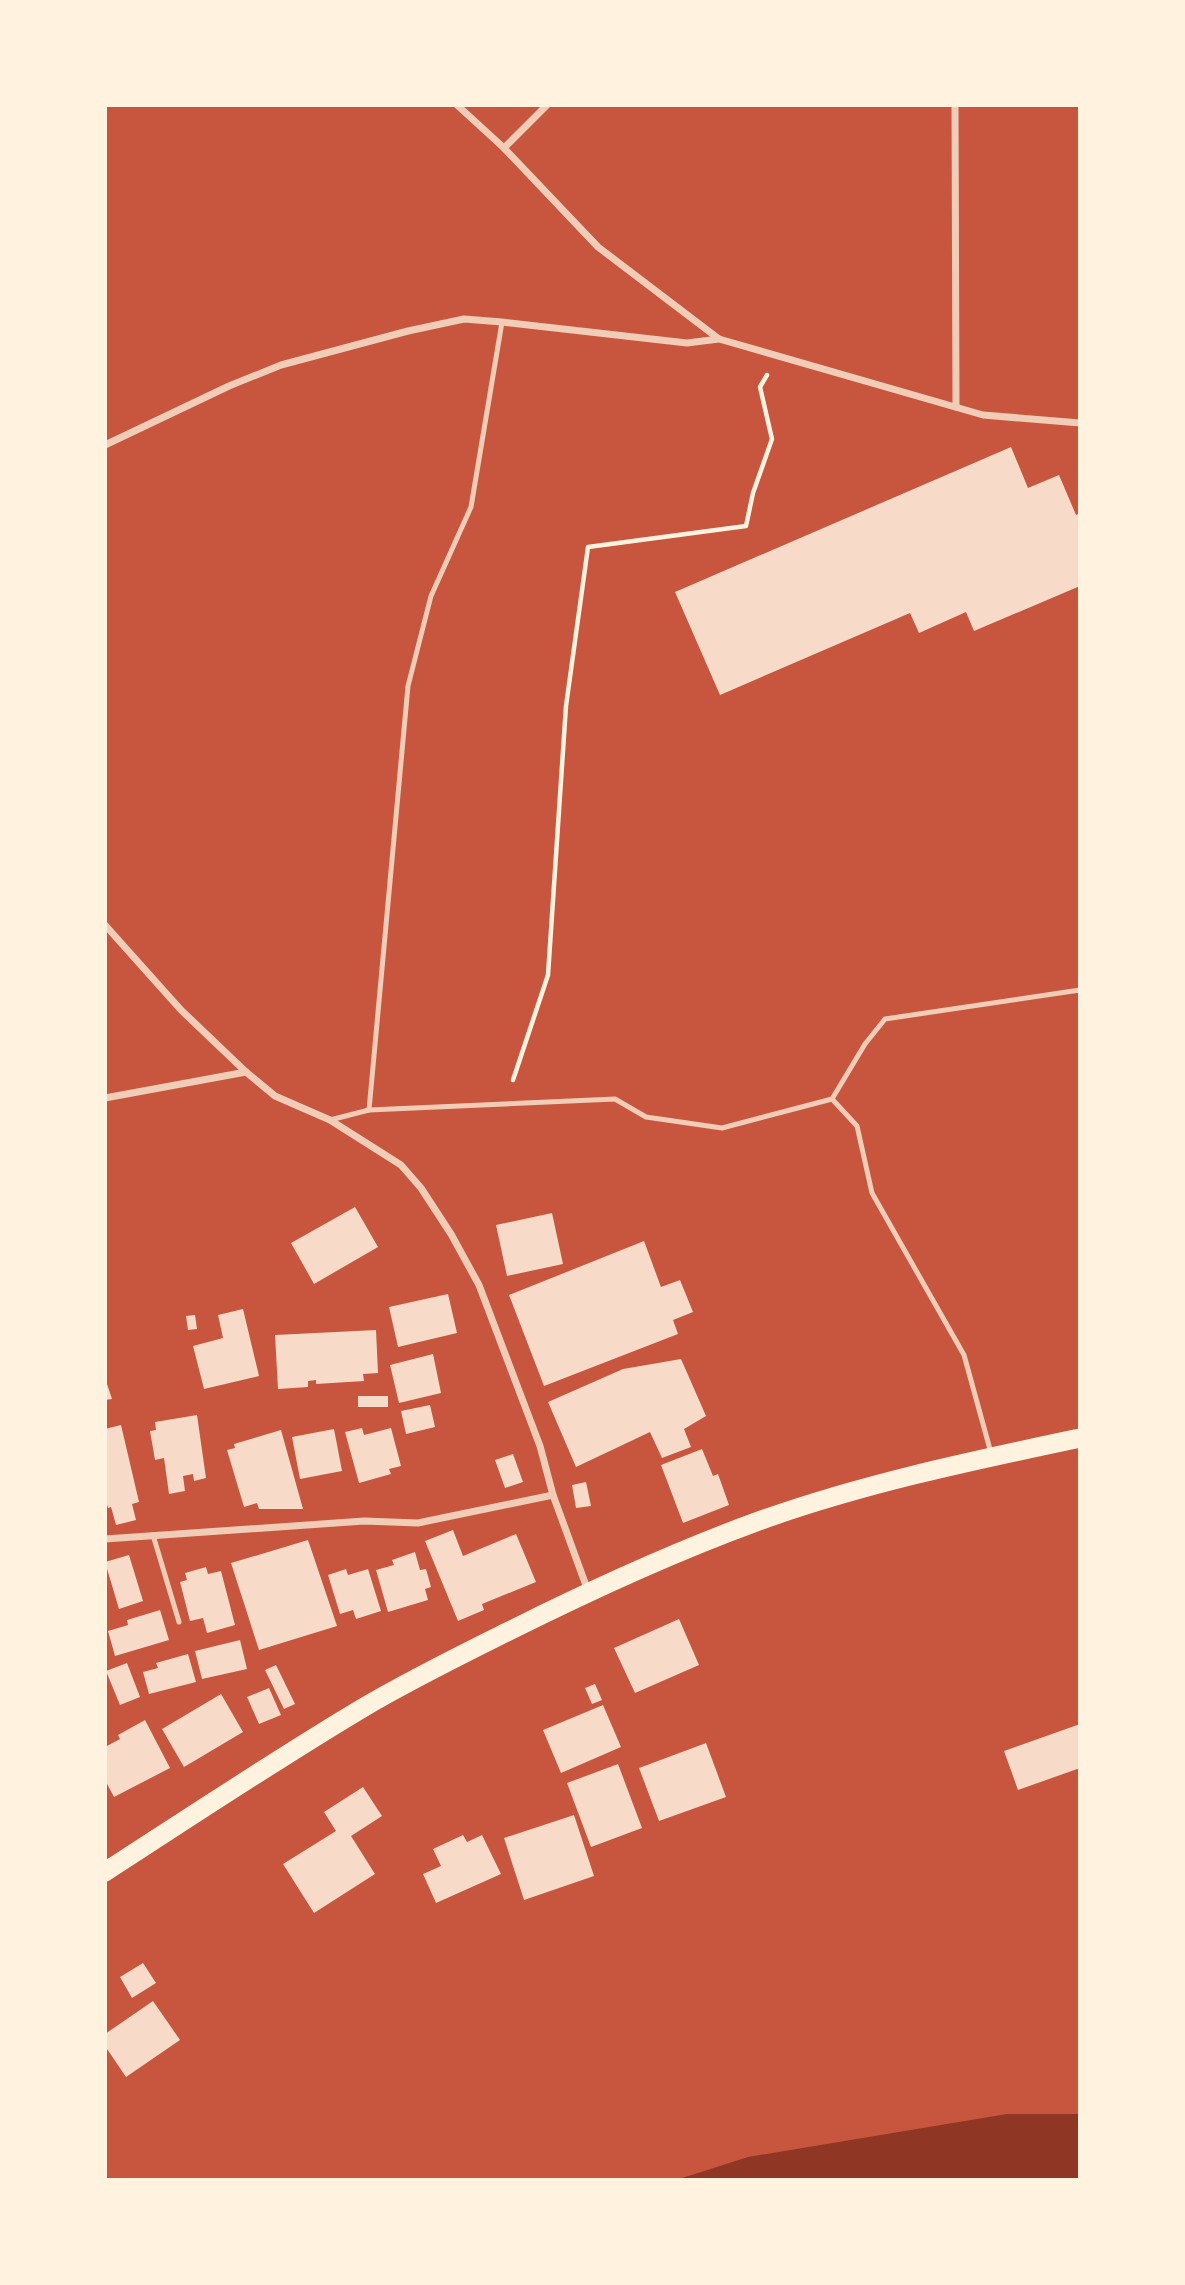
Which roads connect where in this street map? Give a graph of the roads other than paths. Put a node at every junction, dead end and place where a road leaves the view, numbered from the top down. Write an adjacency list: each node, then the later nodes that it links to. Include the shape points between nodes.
1 (457, 105): 4 (street)
2 (547, 105): 4 (street)
3 (955, 105): 7 (street)
4 (504, 148): 6 (street, via 598,247)
5 (502, 322): 6 (street, via 687,343); 9 (street, via 464,319 281,365); 15 (lane, via 471,507 431,596 408,685)
6 (719, 339): 7 (street)
7 (956, 407): 8 (street, via 983,415)
8 (1080, 423)
9 (105, 445)
10 (105, 925): 12 (street, via 181,1010)
11 (1080, 990): 14 (lane, via 884,1019)
12 (246, 1072): 13 (street); 16 (street, via 275,1096)
13 (105, 1098)
14 (832, 1099): 15 (lane, via 722,1128 646,1117 615,1099); 18 (lane, via 857,1126 872,1193 964,1355)
15 (369, 1110): 16 (lane)
16 (330, 1120): 19 (street, via 401,1165 451,1234 479,1285 540,1446)
17 (1080, 1438): 18 (highway)
18 (992, 1457): 22 (highway, via 804,1506)
19 (553, 1495): 20 (street, via 418,1522 363,1521); 22 (street)
20 (153, 1535): 21 (street); 23 (lane)
21 (105, 1539)
22 (588, 1591): 24 (highway, via 361,1709)
23 (179, 1622)
24 (105, 1872)

